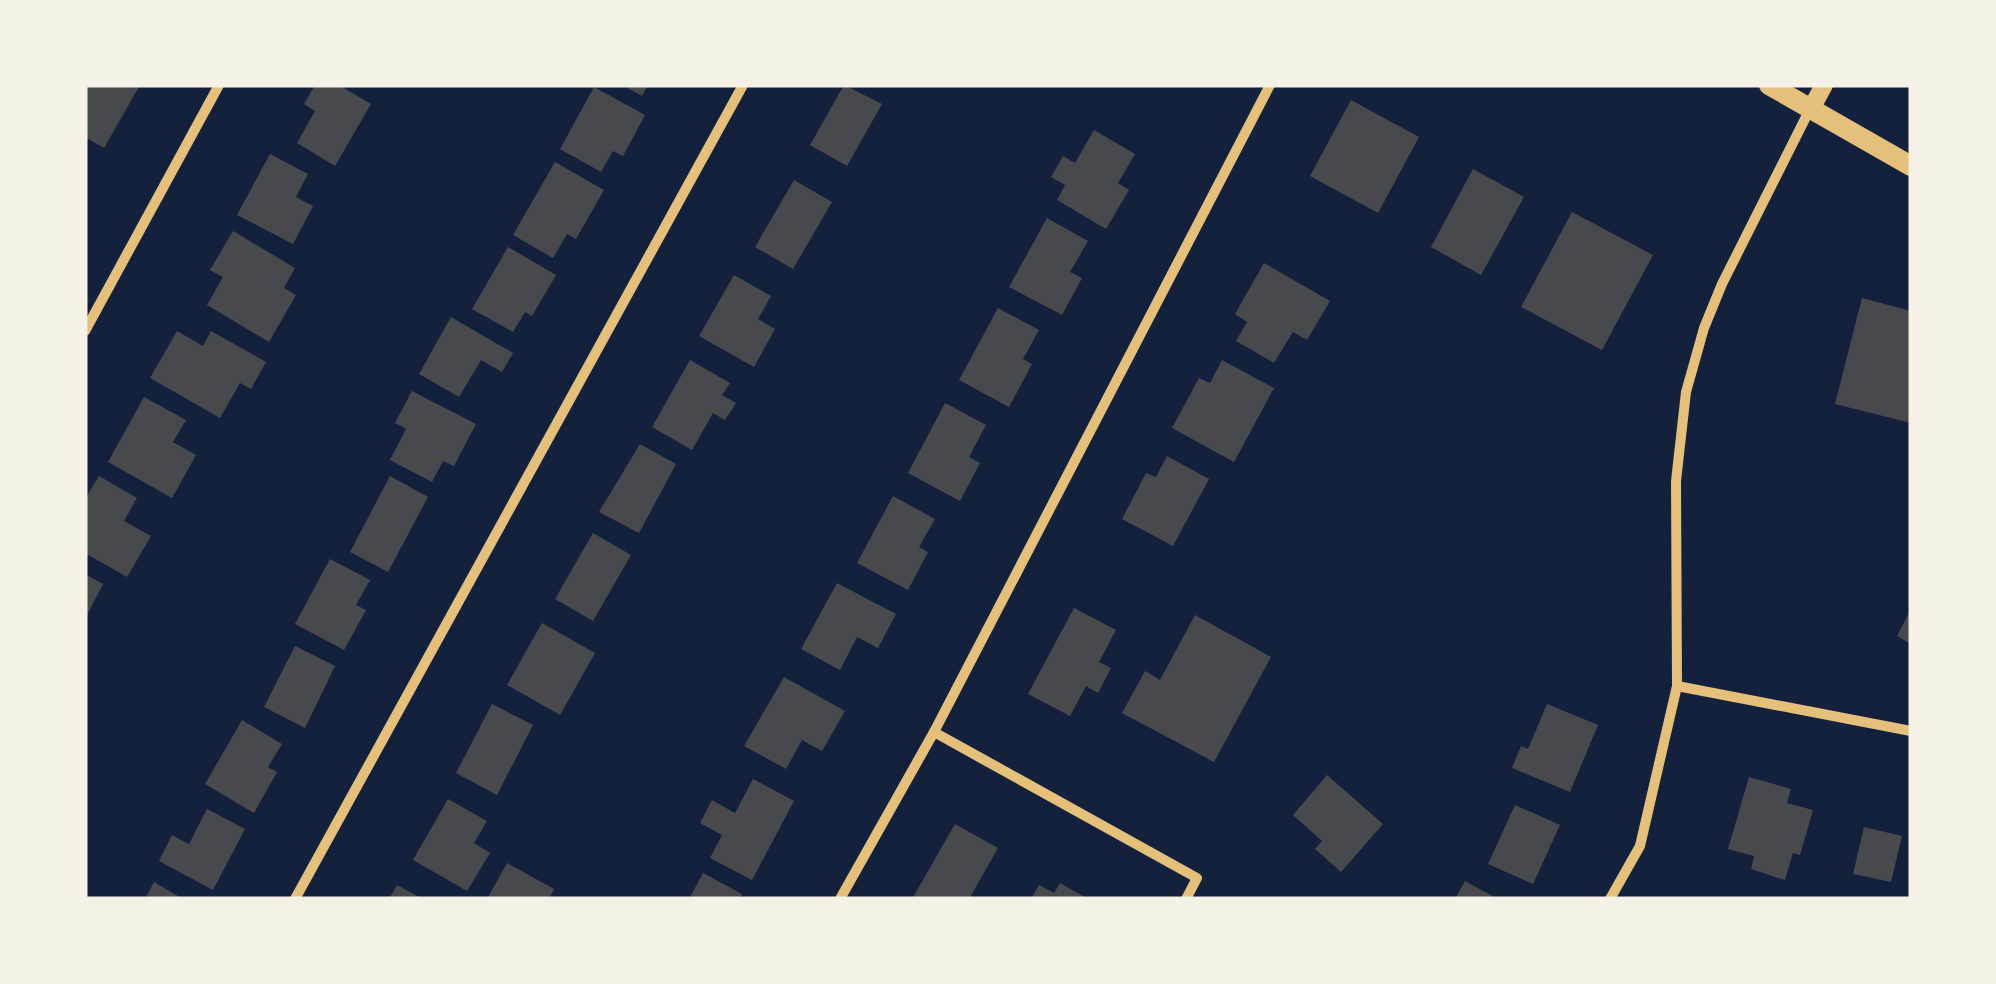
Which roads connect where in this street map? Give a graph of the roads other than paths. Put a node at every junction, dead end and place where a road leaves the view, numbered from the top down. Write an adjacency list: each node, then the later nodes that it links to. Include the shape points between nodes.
1 (219, 85): 8 (street)
2 (743, 85): 12 (street)
3 (1270, 85): 11 (street)
4 (1769, 85): 6 (main road)
5 (1824, 85): 6 (street)
6 (1810, 108): 7 (main road); 9 (street, via 1722,284 1686,392 1676,481)
7 (1911, 166)
8 (85, 331)
9 (1677, 686): 10 (street); 15 (street, via 1640,846)
10 (1911, 731)
11 (934, 732): 13 (street); 14 (street, via 1197,878)
12 (295, 899)
13 (840, 899)
14 (1186, 899)
15 (1610, 899)

